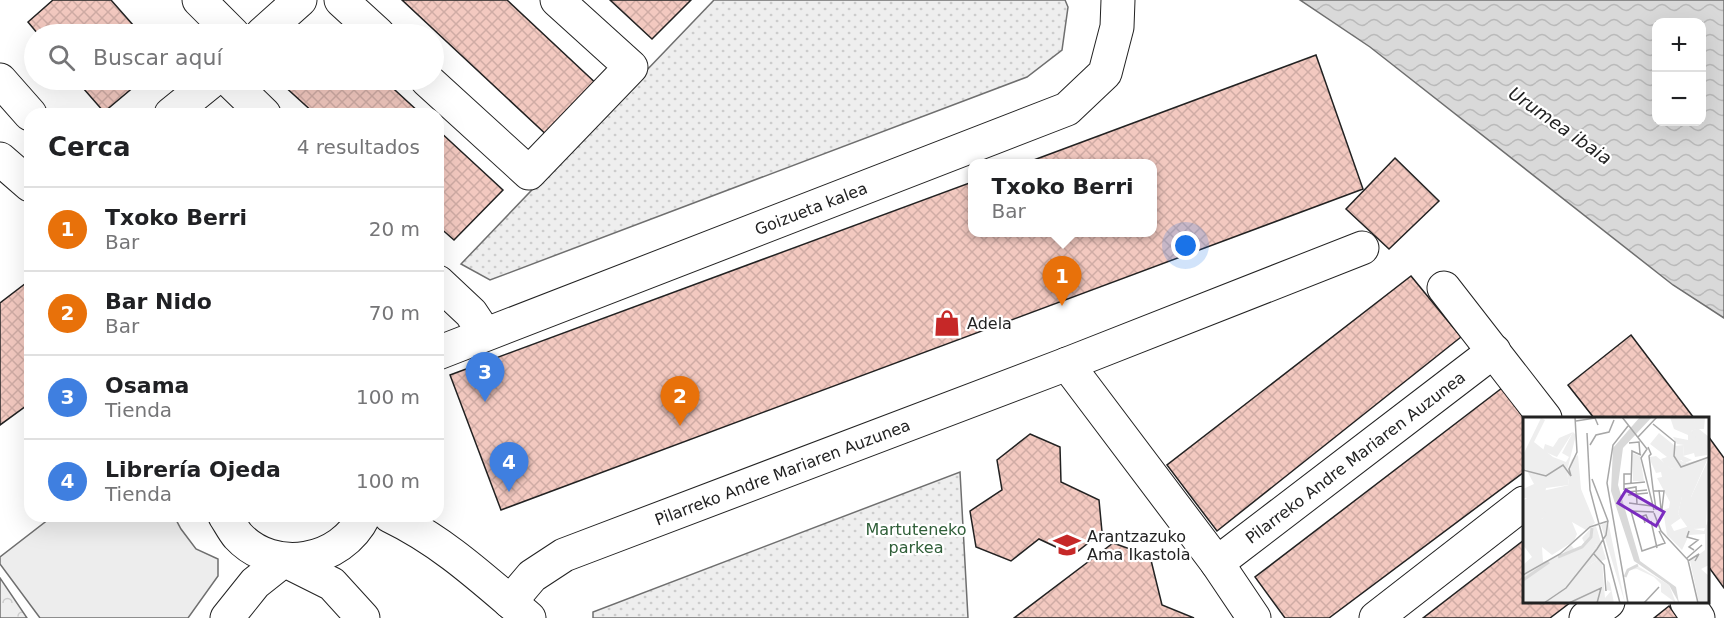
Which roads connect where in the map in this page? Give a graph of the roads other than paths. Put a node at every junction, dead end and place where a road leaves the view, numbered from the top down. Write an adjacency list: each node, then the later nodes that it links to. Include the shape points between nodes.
1 (198, 0): 6 (street)
2 (300, 0): 7 (street)
3 (341, 0): 8 (street)
4 (557, 0): 12 (street, via 631,67 529,173)
5 (1118, 0): 21 (street, Goizueta kalea, via 1117,27 1105,73 1067,109)
6 (223, 24)
7 (273, 24)
8 (367, 24)
9 (0, 80): 13 (street)
10 (201, 90): 14 (street)
11 (239, 90): 15 (street)
12 (438, 90)
13 (25, 108)
14 (178, 108)
15 (258, 108)
16 (0, 159): 17 (street)
17 (24, 181)
18 (1362, 248): 24 (street, Pilarreko Andre Mariaren Auzunea)
19 (444, 288): 21 (street, via 471,313)
20 (1444, 288): 23 (street)
21 (485, 334): 22 (street, Goizueta kalea)
22 (444, 351)
23 (1494, 351): 25 (street); 31 (street, Pilarreko Andre Mariaren Auzunea)
24 (1067, 363): 31 (street); 34 (street, Pilarreko Andre Mariaren Auzunea, via 564,555 532,576)
25 (1544, 417)
26 (1523, 504): 38 (street)
27 (229, 522): 30 (street, via 238,536 259,552)
28 (361, 522): 30 (street, via 345,541 327,553)
29 (401, 522): 34 (street, via 467,564)
30 (284, 560): 35 (street, via 255,583); 36 (street, via 332,584)
31 (1217, 563): 37 (street)
32 (1607, 603): 39 (street)
33 (1687, 603): 40 (street)
34 (519, 610)
35 (227, 618)
36 (363, 618)
37 (1254, 618)
38 (1376, 618)
39 (1586, 618)
40 (1698, 618)

